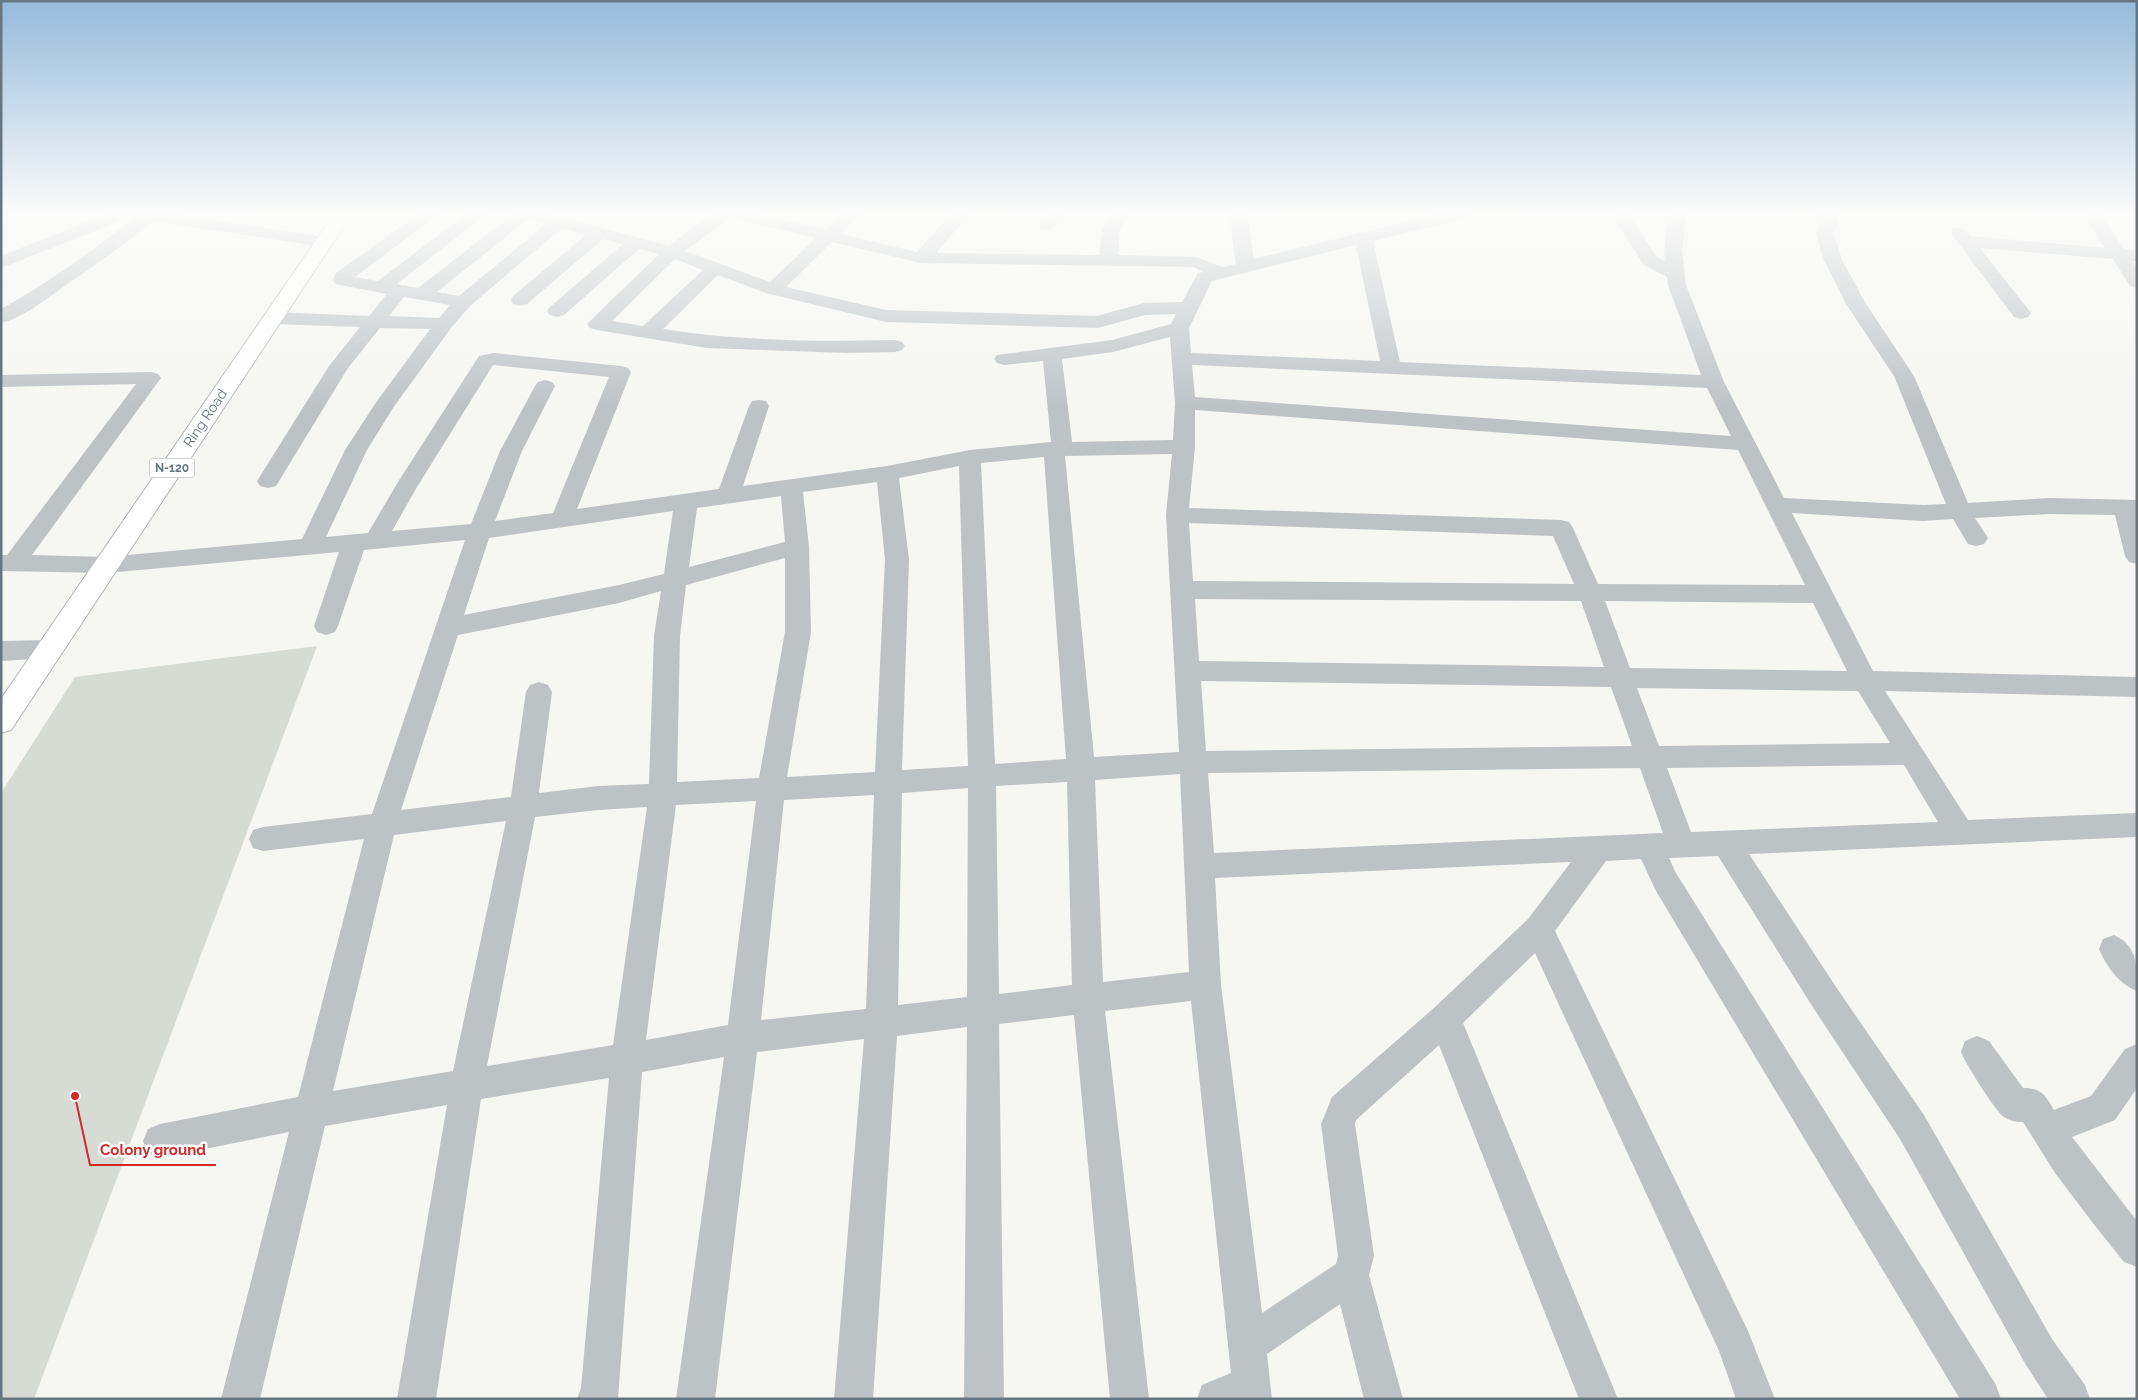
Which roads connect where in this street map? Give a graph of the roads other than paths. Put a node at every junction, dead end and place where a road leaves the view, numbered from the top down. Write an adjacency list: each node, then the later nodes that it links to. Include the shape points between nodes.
1 (62, 279): 26 (street)
2 (299, 279): 27 (highway, Ring Road / N-120)
3 (342, 279): 18 (street)
4 (402, 279): 18 (street)
5 (441, 279): 20 (street)
6 (490, 279): 22 (street)
7 (544, 279): 21 (street)
8 (593, 279): 24 (street)
9 (644, 279): 31 (street, via 597,324)
10 (703, 279): 31 (street)
11 (747, 279): 19 (street)
12 (784, 279): 19 (street)
13 (1204, 279): 23 (street)
14 (1372, 279): 36 (street)
15 (1676, 279): 38 (street)
16 (1843, 279): 53 (street, via 1904,376)
17 (1995, 279): 25 (street)
18 (391, 289): 20 (street); 28 (street)
19 (774, 289): 23 (street, via 886,316 1098,322 1144,309)
20 (422, 294): 22 (street)
21 (520, 300)
22 (463, 302): 29 (street)
23 (1188, 308): 30 (street)
24 (557, 311)
25 (2021, 313)
26 (1, 317)
27 (273, 318): 28 (street); 63 (highway, Ring Road / N-120)
28 (373, 321): 29 (street); 47 (street, via 339,366)
29 (444, 324): 59 (street, via 356,450)
30 (1179, 328): 33 (street, via 1113,346); 35 (street)
31 (647, 333): 32 (street, via 729,343)
32 (894, 346)
33 (1052, 355): 34 (street); 44 (street)
34 (1004, 359)
35 (1182, 359): 36 (street); 40 (street)
36 (1391, 368): 38 (street)
37 (1, 381): 62 (street, via 150,378)
38 (1714, 382): 42 (street)
39 (545, 386): 56 (street, via 511,451)
40 (1185, 403): 42 (street); 43 (street)
41 (759, 406): 49 (street)
42 (1746, 444): 51 (street)
43 (1184, 447): 44 (street); 54 (street)
44 (1058, 449): 45 (street); 81 (street)
45 (970, 457): 46 (street); 82 (street)
46 (887, 472): 48 (street); 83 (street, via 897,559)
47 (268, 480)
48 (791, 486): 49 (street); 60 (street)
49 (728, 496): 50 (street)
50 (686, 502): 55 (street); 64 (street)
51 (1776, 505): 53 (street, via 1923,513); 67 (street)
52 (2131, 508): 53 (street, via 2049,506); 61 (street)
53 (1960, 511): 57 (street)
54 (1177, 515): 65 (street); 66 (street, via 1561,528)
55 (562, 520): 56 (street); 58 (street, via 621,372 494,358 486,360)
56 (480, 531): 58 (street); 69 (street)
57 (1976, 538)
58 (364, 542): 59 (street); 68 (street)
59 (310, 547): 63 (street)
60 (797, 548): 64 (street); 84 (street, via 798,632)
61 (2137, 556)
62 (8, 563): 63 (street)
63 (106, 565): 70 (highway, Ring Road / N-120)
64 (675, 580): 69 (street); 85 (street, via 666,636)
65 (1182, 590): 66 (street); 72 (street)
66 (1590, 592): 67 (street); 73 (street)
67 (1822, 594): 74 (street)
68 (326, 626)
69 (448, 628): 87 (street)
70 (50, 649): 71 (street); 77 (highway, Ring Road / N-120)
71 (1, 651)
72 (1187, 671): 73 (street); 80 (street)
73 (1620, 677): 74 (street); 79 (street)
74 (1865, 680): 75 (street); 78 (street)
75 (2137, 687)
76 (539, 692): 86 (street)
77 (1, 722)
78 (1912, 754): 79 (street); 89 (street)
79 (1649, 757): 80 (street); 92 (street)
80 (1193, 762): 81 (street); 94 (street)
81 (1081, 770): 82 (street); 99 (street)
82 (982, 776): 83 (street); 100 (street)
83 (888, 783): 84 (street); 102 (street)
84 (770, 789): 85 (street); 103 (street)
85 (662, 795): 86 (street, via 598,798); 105 (street)
86 (523, 808): 87 (street); 107 (street)
87 (382, 825): 90 (street); 108 (street)
88 (2137, 825): 89 (street)
89 (1961, 833): 91 (street)
90 (263, 839)
91 (1726, 843): 92 (street); 127 (street, via 1912,1127 2039,1352)
92 (1665, 845): 93 (street); 126 (street, via 1666,882)
93 (1597, 850): 94 (street); 95 (street)
94 (1200, 866): 98 (street)
95 (1539, 929): 101 (street); 125 (street, via 1735,1344)
96 (2114, 949): 97 (street)
97 (2137, 977)
98 (1205, 985): 99 (street); 113 (street)
99 (1088, 998): 100 (street); 121 (street)
100 (983, 1010): 102 (street); 120 (street)
101 (1445, 1019): 112 (street, via 1344,1109 1338,1124 1356,1256); 124 (street)
102 (882, 1021): 103 (street); 119 (street)
103 (743, 1038): 105 (street); 118 (street)
104 (1977, 1052): 109 (street, via 2015,1105 2032,1105)
105 (627, 1059): 107 (street); 117 (street, via 600,1395)
106 (2137, 1060): 109 (street, via 2103,1108)
107 (468, 1085): 108 (street); 116 (street)
108 (312, 1111): 110 (street); 115 (street)
109 (2047, 1130): 111 (street)
110 (160, 1141)
111 (2137, 1249)
112 (1350, 1275): 113 (street); 123 (street)
113 (1247, 1345): 114 (street)
114 (1252, 1391): 122 (street)
115 (240, 1399)
116 (416, 1399)
117 (596, 1399)
118 (695, 1399)
119 (853, 1399)
120 (984, 1399)
121 (1130, 1399)
122 (1216, 1399)
123 (1384, 1399)
124 (1599, 1399)
125 (1756, 1399)
126 (1982, 1399)
127 (2071, 1399)

